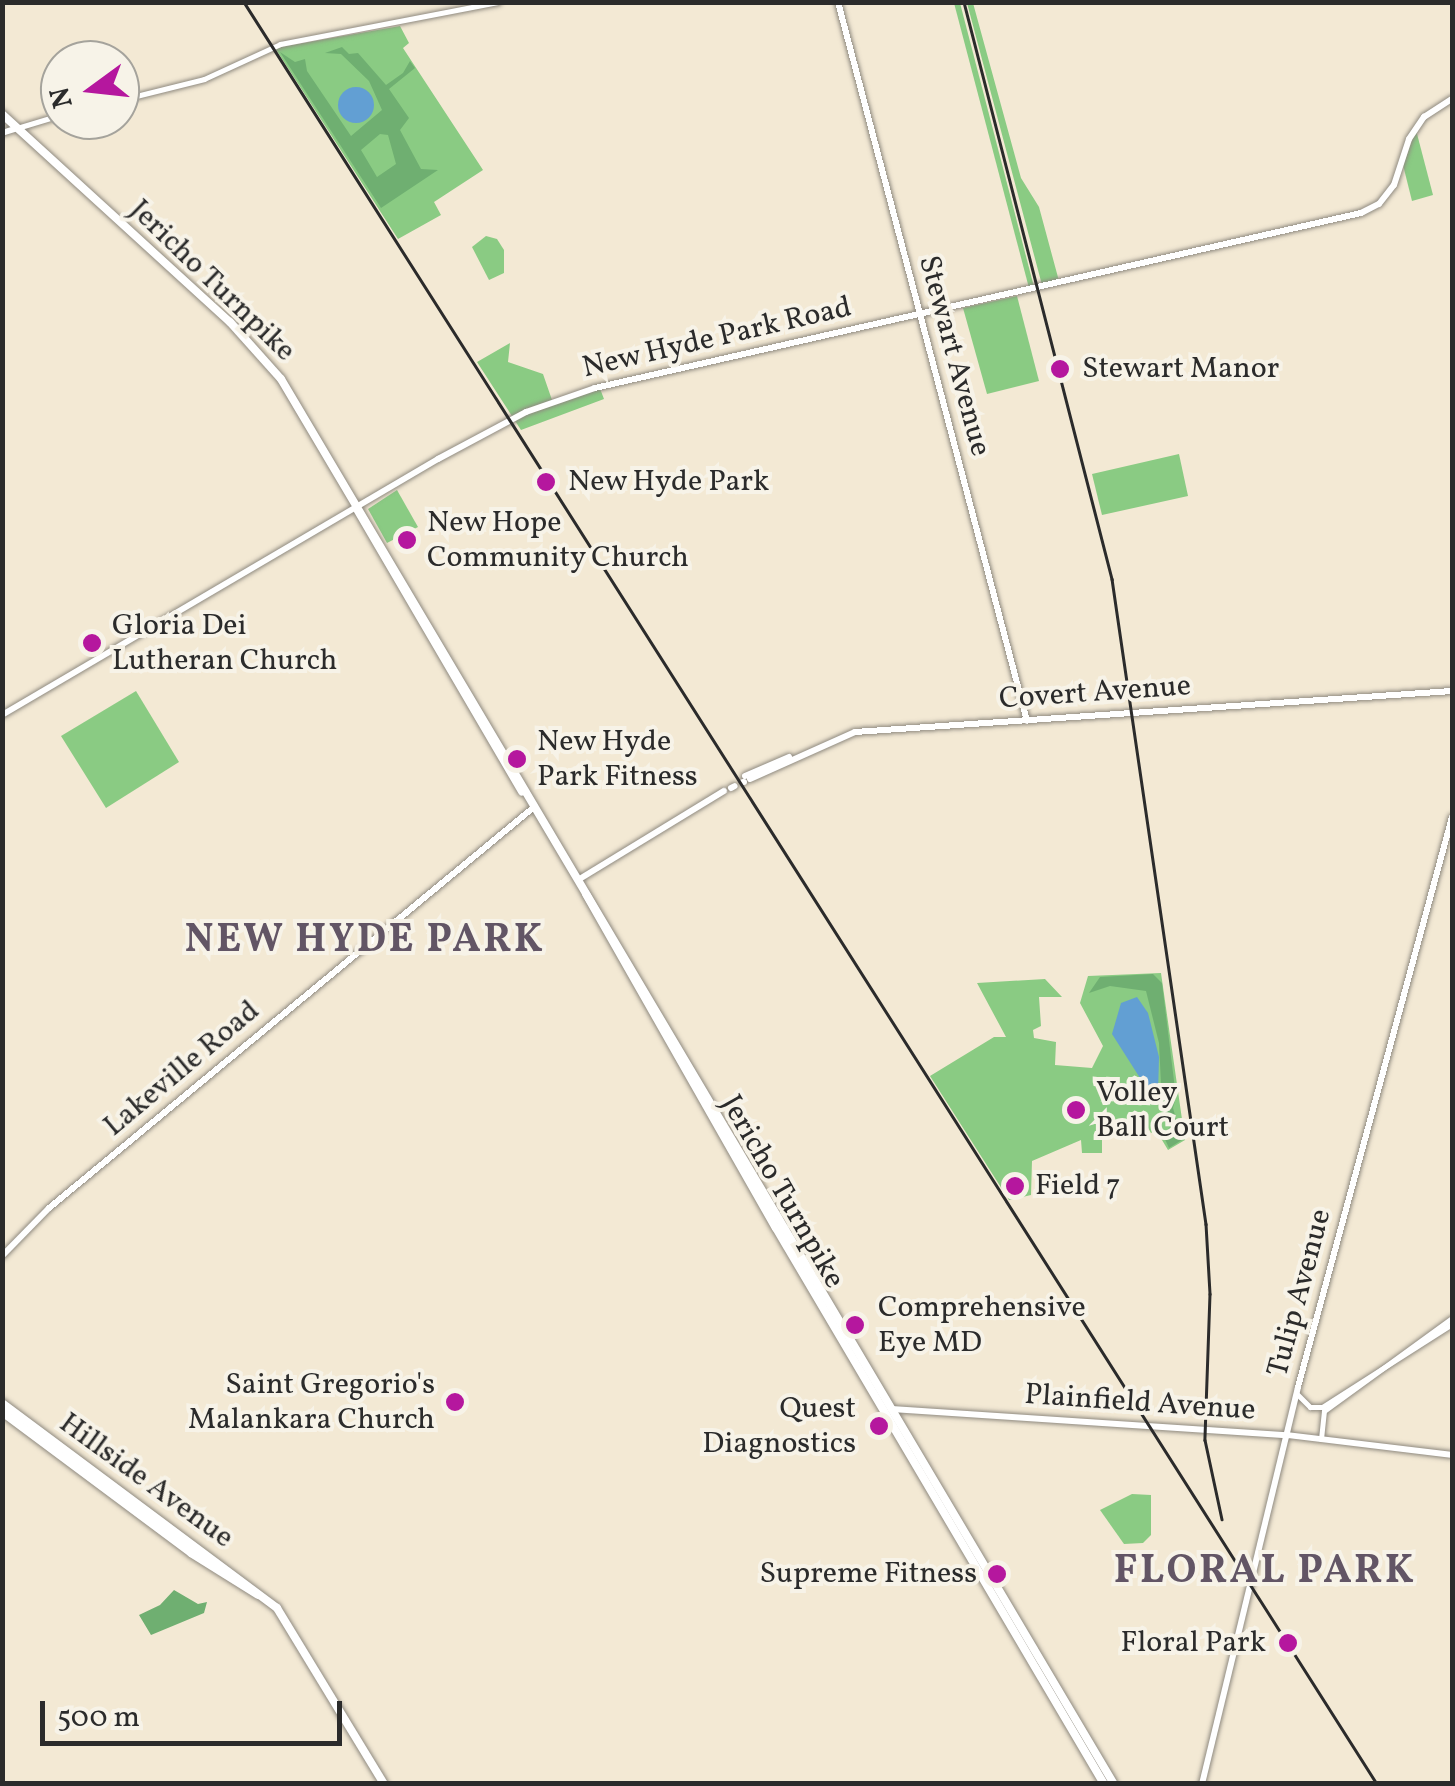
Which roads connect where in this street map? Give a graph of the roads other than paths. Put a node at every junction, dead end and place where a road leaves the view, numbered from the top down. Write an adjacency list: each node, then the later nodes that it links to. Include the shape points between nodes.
1 (498, 2): 3 (street, via 280,44 209,77)
2 (838, 2): 9 (main road, Stewart Avenue)
3 (140, 95)
4 (1452, 98): 9 (main road, New Hyde Park Road, via 1424,117 1394,184 1361,213)
5 (2, 114): 7 (main road, Jericho Turnpike)
6 (40, 121): 7 (street)
7 (17, 128): 8 (main road); 10 (main road, Jericho Turnpike, via 269,362)
8 (2, 133)
9 (920, 314): 10 (main road, New Hyde Park Road, via 566,397 498,425); 15 (main road, Stewart Avenue)
10 (357, 507): 12 (main road, Jericho Turnpike); 13 (main road, Jericho Turnpike); 14 (main road, New Hyde Park Road)
11 (1452, 691): 15 (main road, Covert Avenue)
12 (463, 694): 13 (main road); 16 (main road, Jericho Turnpike)
13 (475, 703): 16 (main road, Jericho Turnpike)
14 (2, 715)
15 (1027, 721): 18 (main road, Covert Avenue, via 853,732 738,784)
16 (534, 807): 18 (main road, Jericho Turnpike); 21 (main road, Lakeville Road, via 49,1208)
17 (1452, 817): 24 (main road, Tulip Avenue)
18 (578, 880): 19 (main road, Jericho Turnpike)
19 (624, 961): 20 (main road, Jericho Turnpike); 22 (main road, Jericho Turnpike)
20 (780, 1234): 22 (main road); 26 (main road, Jericho Turnpike)
21 (2, 1256)
22 (812, 1269): 26 (main road, Jericho Turnpike)
23 (1452, 1321): 27 (street)
24 (1297, 1392): 27 (street, via 1304,1404); 29 (main road, Tulip Avenue)
25 (2, 1403): 32 (main road, Hillside Avenue)
26 (889, 1409): 29 (main road, Plainfield Avenue); 33 (main road, Jericho Turnpike)
27 (1323, 1409): 30 (street)
28 (2, 1412): 32 (main road, Hillside Avenue, via 191,1553)
29 (1287, 1435): 30 (main road, Plainfield Avenue); 37 (main road, Tulip Avenue)
30 (1322, 1439): 31 (main road, Plainfield Avenue)
31 (1452, 1455)
32 (262, 1596): 34 (main road, Hillside Avenue, via 286,1621)
33 (1099, 1767): 35 (main road); 36 (main road)
34 (384, 1784)
35 (1104, 1784)
36 (1114, 1784)
37 (1202, 1784)

